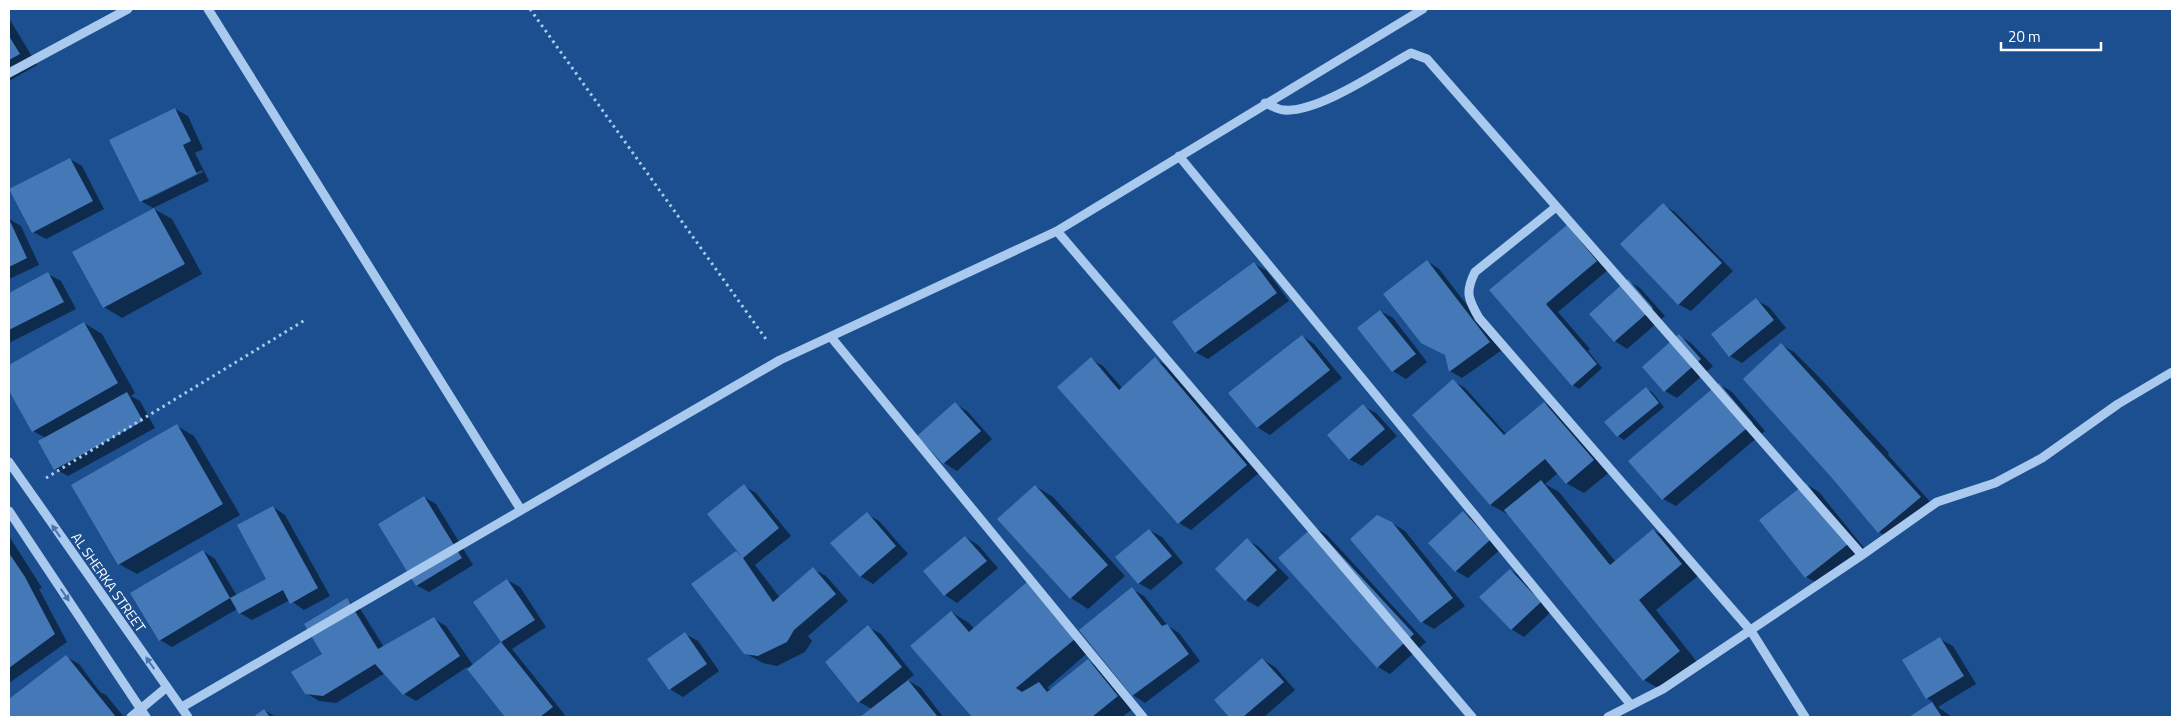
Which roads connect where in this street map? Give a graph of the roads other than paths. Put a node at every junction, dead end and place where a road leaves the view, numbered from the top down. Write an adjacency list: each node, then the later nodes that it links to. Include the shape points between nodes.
1 (128, 9): 4 (street)
2 (208, 9): 12 (street)
3 (1423, 9): 5 (street)
4 (9, 73)
5 (1265, 103): 6 (street); 7 (street, via 1283,110 1321,103 1411,52 1427,59)
6 (1179, 156): 8 (street); 17 (street)
7 (1556, 207): 14 (street); 15 (street, via 1475,272 1468,295 1471,304 1479,318)
8 (1057, 231): 9 (street); 24 (street)
9 (831, 336): 12 (street, via 780,360); 23 (street)
10 (2172, 372): 14 (street, via 2118,404 2042,458 1995,484 1938,502)
11 (9, 462): 16 (street, AL SHERKA STREET, one-way to 11)
12 (520, 510): 18 (street)
13 (9, 511): 19 (street, one-way to 19)
14 (1862, 555): 15 (street)
15 (1751, 631): 17 (street, via 1663,689); 26 (street)
16 (168, 688): 18 (street, AL SHERKA STREET); 19 (street)
17 (1632, 705): 25 (street)
18 (182, 707): 22 (street, AL SHERKA STREET)
19 (141, 709): 20 (street); 21 (street)
20 (131, 717)
21 (146, 717)
22 (188, 717)
23 (1143, 717)
24 (1472, 717)
25 (1608, 717)
26 (1805, 717)

